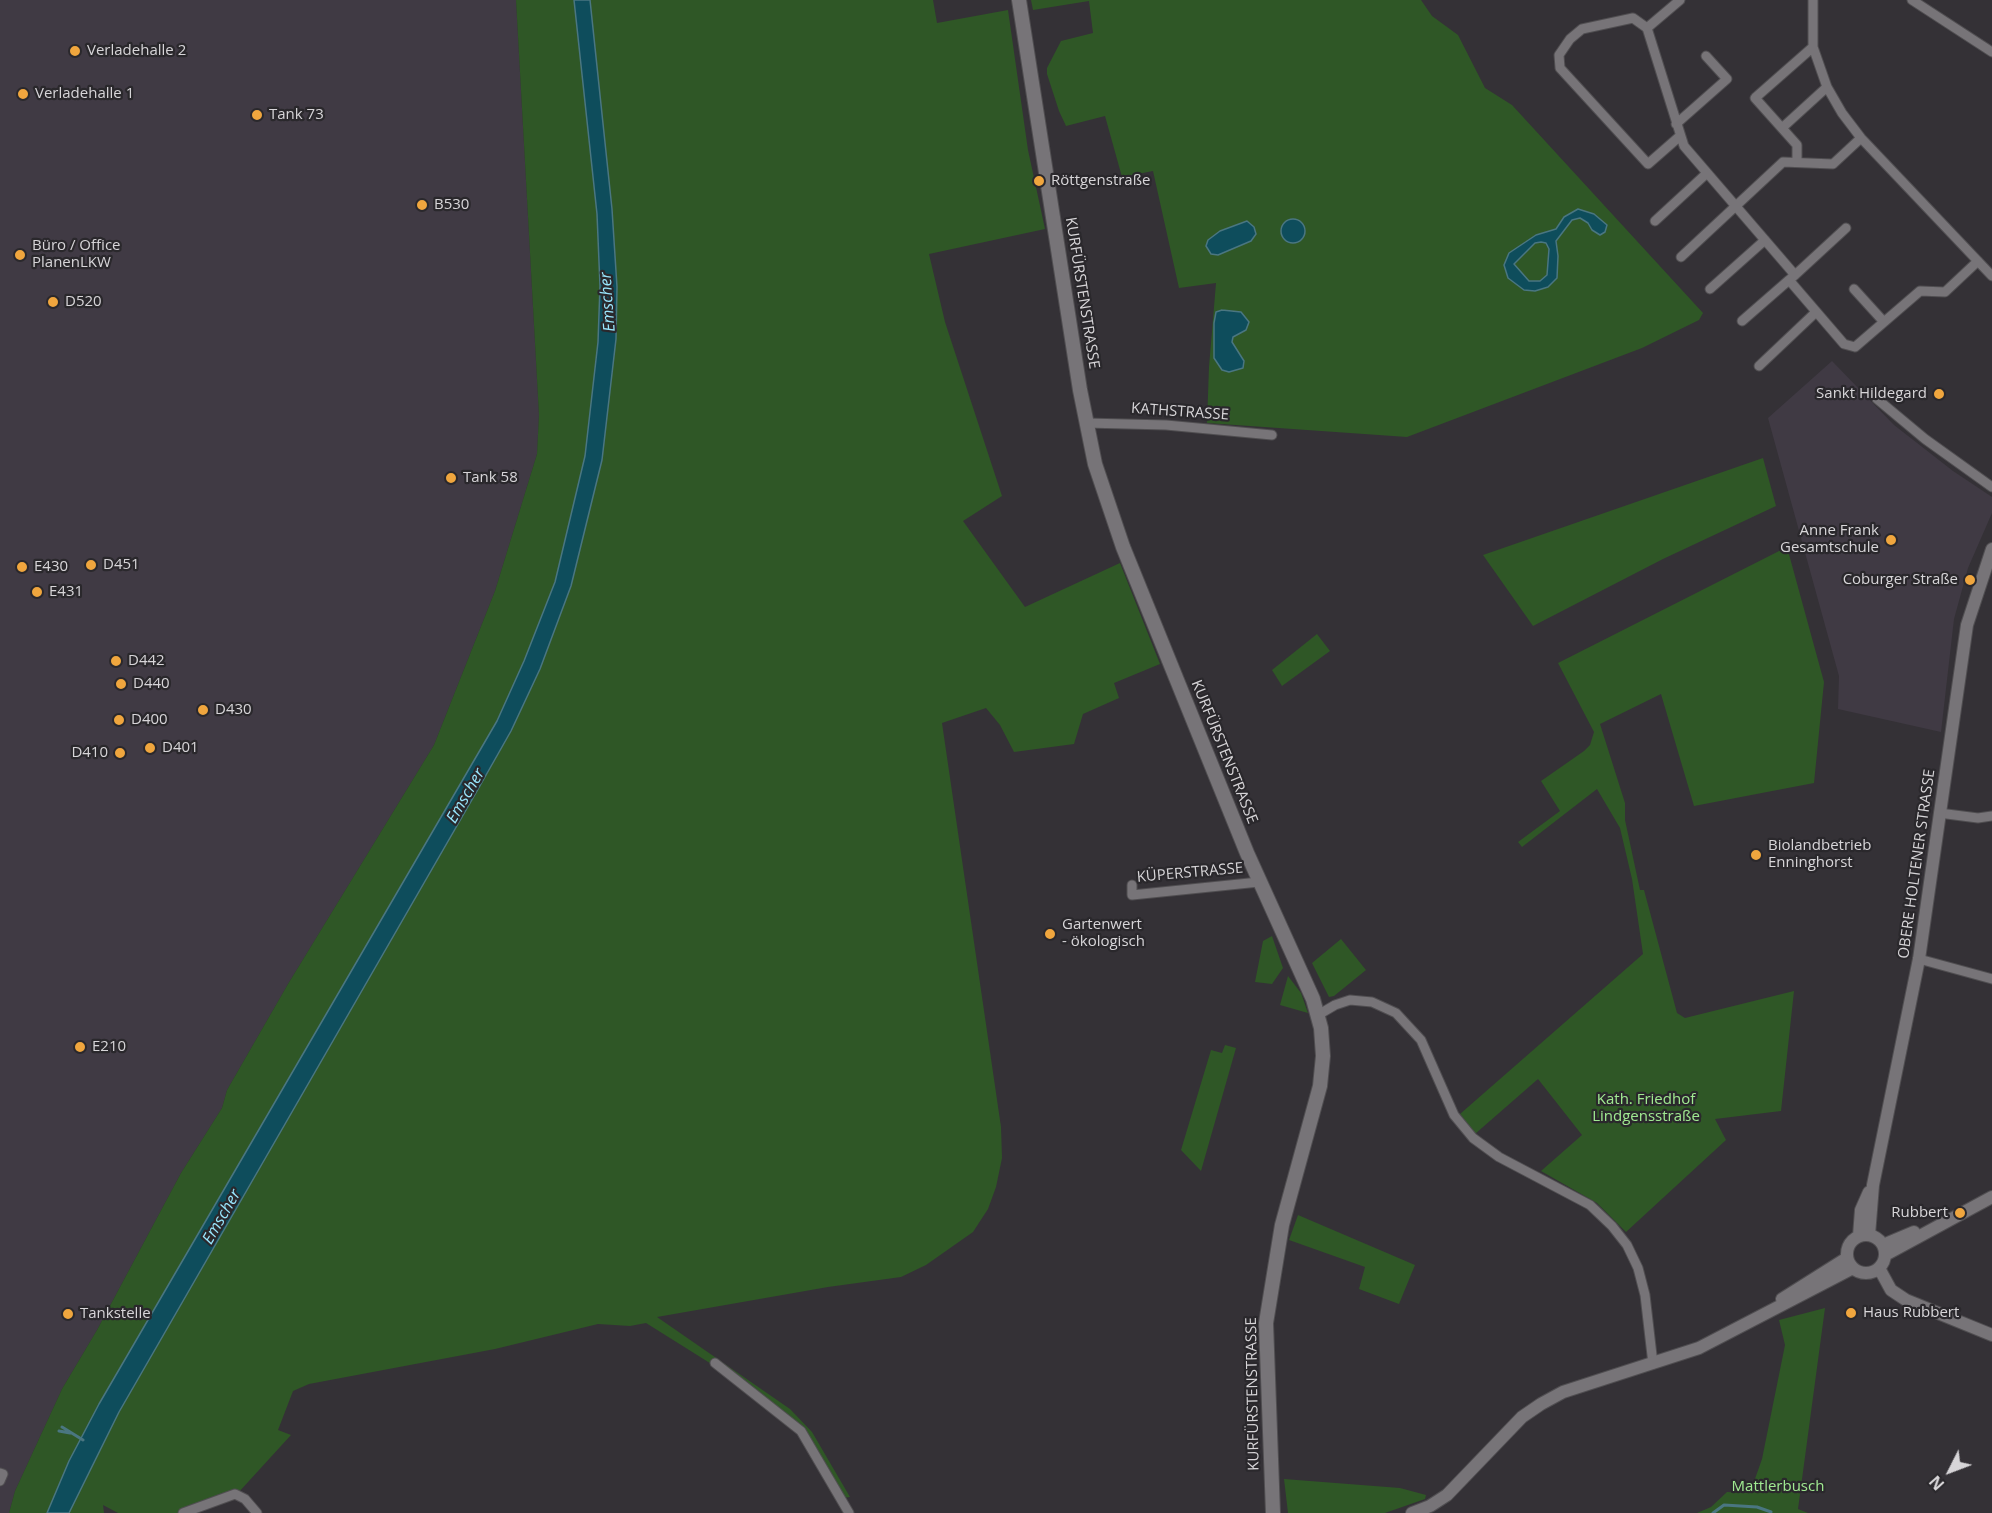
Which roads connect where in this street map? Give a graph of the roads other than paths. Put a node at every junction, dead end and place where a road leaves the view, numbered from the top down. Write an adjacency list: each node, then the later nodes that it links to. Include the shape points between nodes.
1 (1019, 0): 31 (main road, KURFÜRSTENSTRASSE)
2 (1680, 0): 5 (street)
3 (1813, 0): 6 (street)
4 (1912, 0): 7 (street)
5 (1647, 28): 10 (street); 12 (street, via 1633,18 1582,29 1559,55 1560,68 1648,164)
6 (1813, 47): 9 (street); 11 (street, via 1755,98)
7 (1992, 52)
8 (1706, 56): 10 (street, via 1727,79)
9 (1827, 87): 11 (street); 13 (street)
10 (1676, 124): 12 (street)
11 (1782, 128): 14 (street, via 1797,145)
12 (1680, 136): 15 (street)
13 (1861, 138): 14 (street, via 1833,164); 21 (street)
14 (1797, 162): 16 (street, via 1784,162)
15 (1706, 174): 16 (street); 17 (street)
16 (1735, 208): 19 (street); 20 (street)
17 (1655, 221)
18 (1846, 228): 23 (street)
19 (1765, 240): 23 (street); 24 (street)
20 (1682, 257)
21 (1978, 261): 22 (street); 28 (street, via 1945,292 1920,291)
22 (1992, 276)
23 (1792, 278): 26 (street); 27 (street)
24 (1710, 289)
25 (1854, 289): 28 (street)
26 (1816, 312): 28 (street, via 1844,344 1855,347); 29 (street)
27 (1742, 321)
28 (1884, 322)
29 (1759, 366)
30 (1877, 399): 33 (street)
31 (1086, 423): 32 (street, KATHSTRASSE, via 1166,425); 37 (main road, KURFÜRSTENSTRASSE, via 1114,525)
32 (1272, 435)
33 (1992, 487)
34 (1992, 549): 35 (street, OBERE HOLTENER STRASSE, via 1967,625)
35 (1939, 813): 36 (street); 39 (street, OBERE HOLTENER STRASSE)
36 (1992, 816)
37 (1259, 882): 38 (street, KÜPERSTRASSE, via 1132,894); 41 (main road, KURFÜRSTENSTRASSE)
38 (1132, 885)
39 (1918, 959): 40 (street); 43 (street, OBERE HOLTENER STRASSE)
40 (1992, 979)
41 (1318, 1015): 49 (street, via 1350,1000 1372,1002 1396,1013 1421,1040 1454,1115 1473,1138 1499,1157 1590,1205 1612,1226 1638,1268); 55 (main road, KURFÜRSTENSTRASSE, via 1323,1049 1320,1086 1282,1225 1266,1323)
42 (1992, 1197): 44 (street)
43 (1864, 1236): 44 (street); 45 (street, via 1848,1246)
44 (1884, 1250): 46 (street)
45 (1850, 1263): 46 (street); 49 (street, via 1747,1324 1699,1348)
46 (1874, 1271): 47 (street, via 1906,1300)
47 (1992, 1335)
48 (715, 1363): 54 (street, via 801,1431)
49 (1653, 1364): 56 (street, via 1563,1392 1541,1404 1522,1417 1447,1495)
50 (0, 1473): 51 (street)
51 (0, 1481)
52 (183, 1513): 53 (street, via 235,1494)
53 (257, 1513)
54 (849, 1513)
55 (1273, 1513)
56 (1412, 1513)

